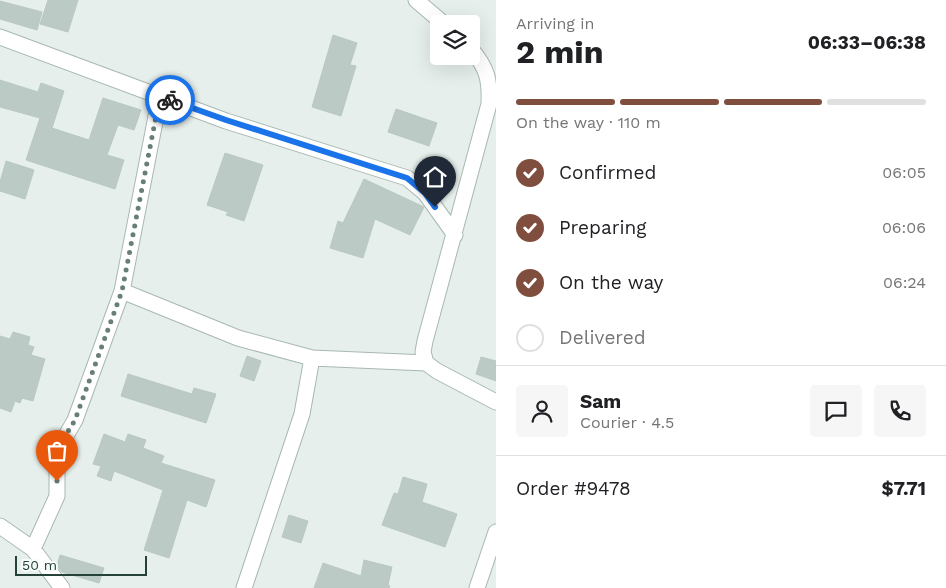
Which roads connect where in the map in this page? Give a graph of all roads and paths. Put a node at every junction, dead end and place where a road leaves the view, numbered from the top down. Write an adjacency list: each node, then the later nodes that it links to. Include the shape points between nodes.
1 (416, 0): 2 (street)
2 (434, 15)
3 (0, 37): 5 (street)
4 (480, 59): 6 (street, via 490,87 489,104)
5 (160, 96): 6 (street, via 407,178 425,193); 7 (street)
6 (455, 236): 9 (street, via 425,341)
7 (122, 291): 8 (street, via 238,338); 13 (street, via 75,420 56,451 57,496)
8 (312, 358): 9 (street); 15 (street, via 302,414)
9 (426, 363): 10 (street)
10 (496, 402)
11 (0, 526): 13 (street)
12 (496, 532): 16 (street)
13 (33, 549): 14 (street)
14 (62, 588)
15 (244, 588)
16 (477, 588)

